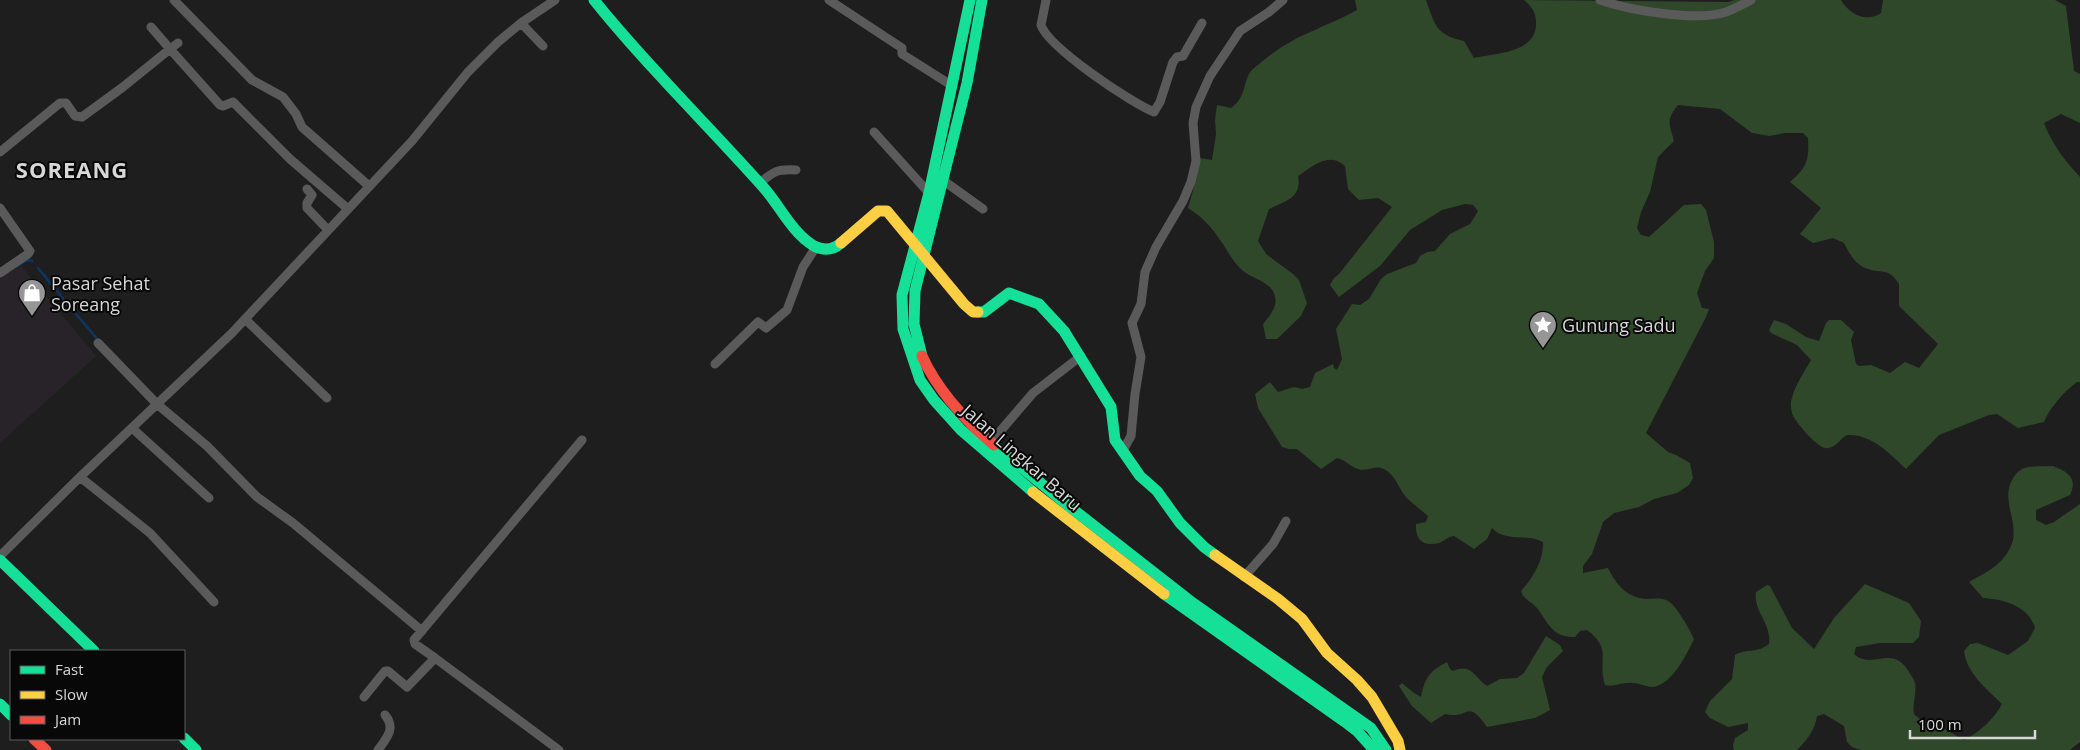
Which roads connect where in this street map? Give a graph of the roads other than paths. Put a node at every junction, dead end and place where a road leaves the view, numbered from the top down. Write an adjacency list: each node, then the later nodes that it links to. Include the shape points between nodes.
1 (174, 0): 22 (street, via 252,80 283,97 302,127)
2 (555, 0): 11 (street)
3 (594, 0): 21 (main road, via 622,36)
4 (829, 0): 16 (street, via 902,48 902,54)
5 (970, 0): 16 (main road, Jalan Lingkar Baru)
6 (982, 0): 20 (main road, Jalan Lingkar Baru)
7 (1046, 0): 12 (street, via 1041,25 1050,39 1080,66 1154,112 1173,62 1183,56)
8 (1283, 0): 42 (street, via 1240,31 1210,76 1196,107 1196,161 1191,182 1145,272 1141,304 1132,323 1141,358 1131,436)
9 (1600, 0): 10 (street, via 1614,5 1695,16 1726,12)
10 (1751, 0)
11 (521, 23): 15 (street); 22 (street, via 468,72 412,141)
12 (1202, 23)
13 (150, 27): 14 (street)
14 (174, 46): 18 (street, via 82,117 75,116 66,103 60,103); 26 (street, via 220,104 232,102 290,159)
15 (543, 46)
16 (951, 85): 24 (main road, Jalan Lingkar Baru)
17 (874, 132): 24 (street)
18 (0, 152)
19 (796, 170): 21 (street, via 773,172)
20 (944, 180): 27 (street); 31 (main road, Jalan Lingkar Baru)
21 (760, 183): 30 (main road, via 805,239)
22 (369, 186): 26 (street)
23 (308, 189): 28 (street, via 312,195 307,208)
24 (929, 192): 29 (main road, Jalan Lingkar Baru)
25 (0, 208): 32 (street, via 30,250)
26 (348, 209): 28 (street)
27 (983, 209)
28 (328, 230): 33 (street)
29 (915, 244): 30 (main road, via 890,213 882,210 835,248); 31 (main road); 63 (main road, Jalan Lingkar Baru, via 902,295 903,328 920,380 961,430 1057,512 1186,612 1345,722)
30 (816, 247): 36 (street, via 803,267 787,310 766,328 758,322)
31 (924, 256): 35 (main road, via 973,312 984,312 1009,293 1039,304); 41 (main road, Jalan Lingkar Baru, via 914,306 920,351 941,391)
32 (0, 273)
33 (245, 319): 37 (street); 38 (street)
34 (98, 343): 38 (street)
35 (1081, 356): 41 (street, via 1033,393); 42 (main road, via 1111,407 1116,440)
36 (715, 364)
37 (327, 398)
38 (157, 404): 39 (street); 50 (street, via 207,446 257,497 293,523)
39 (132, 428): 43 (street); 44 (street)
40 (582, 440): 50 (street)
41 (991, 442): 64 (main road, Jalan Lingkar Baru, via 1065,504 1193,602 1371,728)
42 (1122, 452): 48 (main road, via 1180,523 1204,547)
43 (80, 477): 46 (street); 49 (street, via 150,533)
44 (209, 498)
45 (1286, 521): 48 (street, via 1273,544)
46 (0, 556)
47 (0, 560): 51 (main road)
48 (1244, 577): 65 (main road, via 1302,619 1327,654 1367,690 1398,741)
49 (214, 602)
50 (422, 631): 52 (street, via 414,642)
51 (93, 650)
52 (435, 658): 53 (street, via 407,687 385,671); 62 (street)
53 (364, 697)
54 (0, 704): 55 (main road)
55 (10, 714)
56 (385, 715): 61 (street, via 391,730)
57 (185, 739): 60 (main road)
58 (35, 740): 59 (main road)
59 (46, 750)
60 (196, 750)
61 (378, 750)
62 (559, 750)
63 (1374, 750)
64 (1386, 750)
65 (1400, 750)

